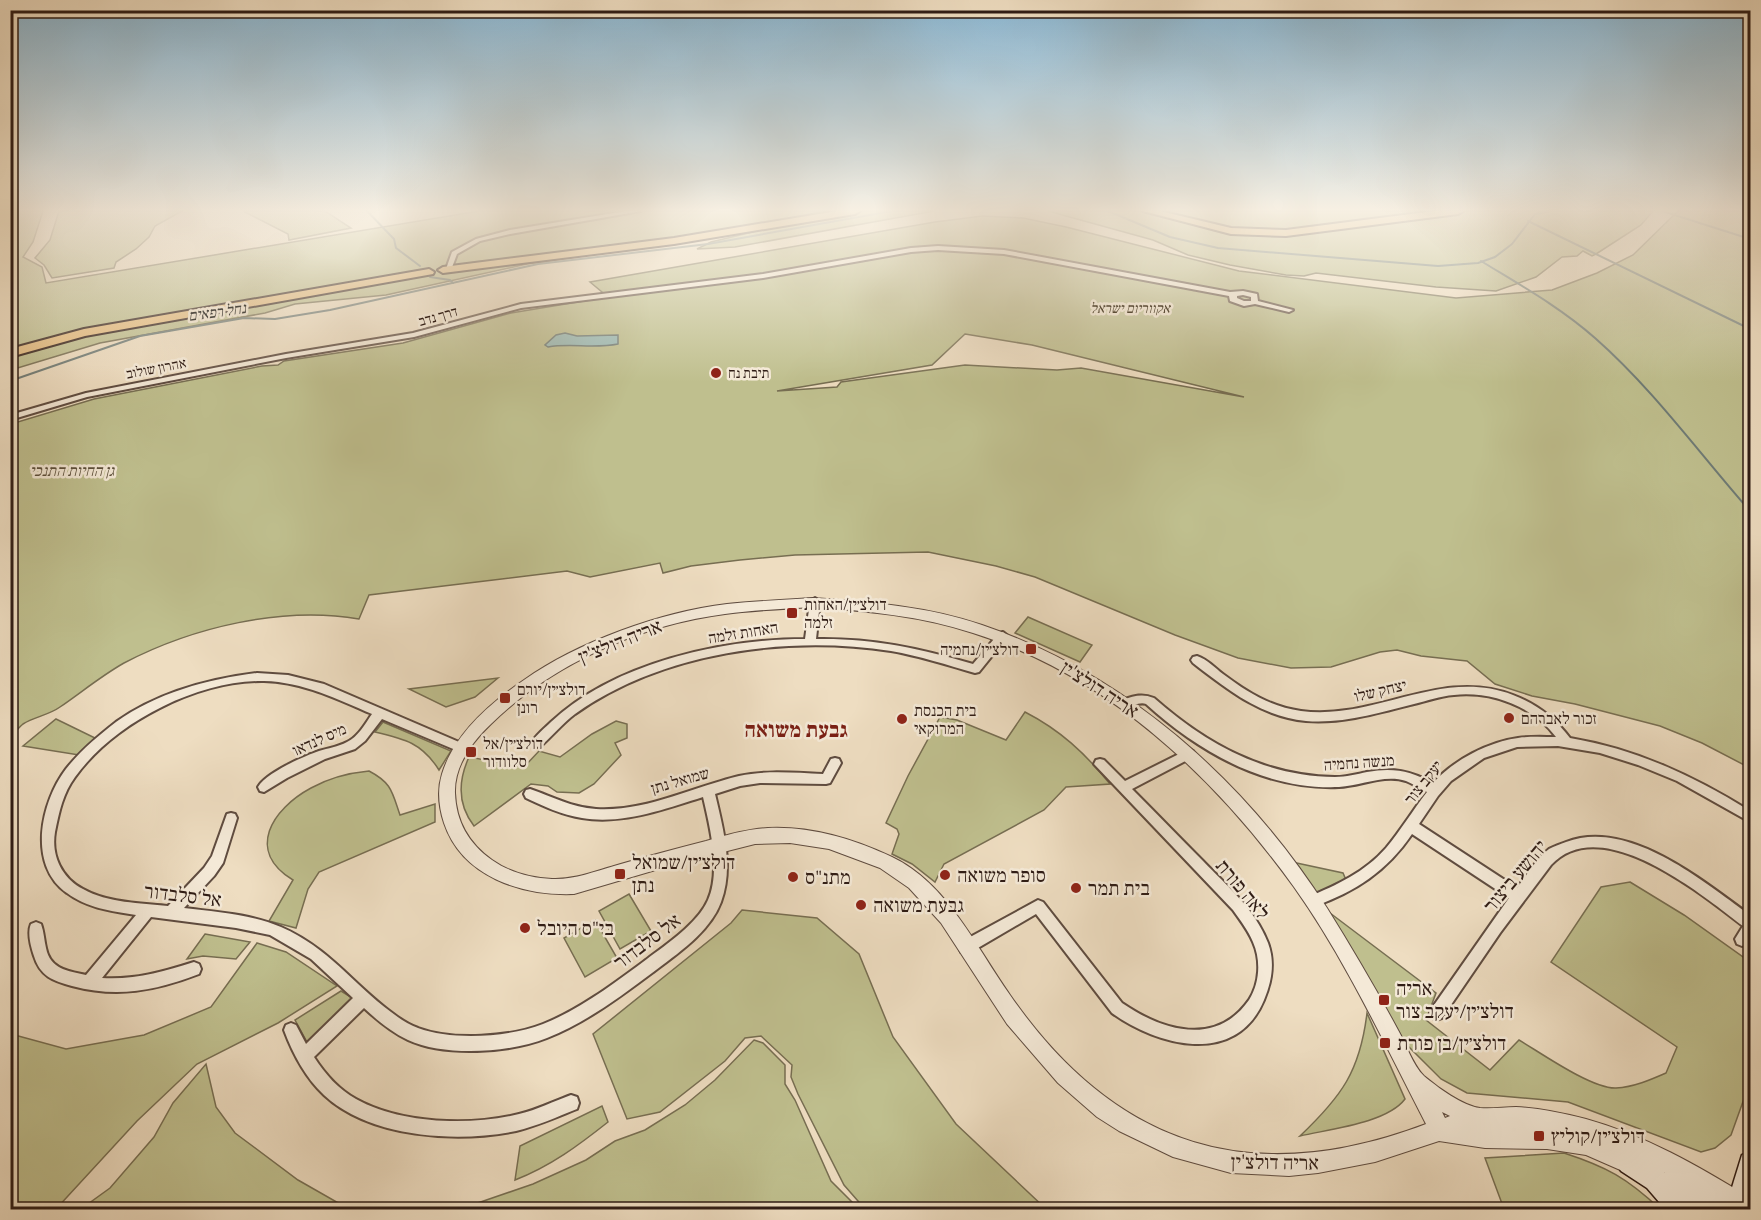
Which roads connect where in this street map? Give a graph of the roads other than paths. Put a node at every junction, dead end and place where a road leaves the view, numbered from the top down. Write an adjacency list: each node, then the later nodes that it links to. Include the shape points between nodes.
1 (462, 268): 4 (main road)
2 (812, 268): 7 (street, דרך נדב, via 521,306 414,335)
3 (1086, 268): 6 (street, דרך נדב)
4 (446, 270)
5 (429, 272): 8 (main road, via 84,333)
6 (1289, 310)
7 (309, 352): 9 (street, אהרון שולוב, via 86,395)
8 (10, 353)
9 (10, 418)
10 (815, 602): 11 (street, אריה דולצ'ין, via 891,608); 12 (street); 18 (street, אריה דולצ'ין, via 702,613 607,643 519,691 480,724)
11 (1003, 636): 12 (street, האחות זלמה, via 975,669 884,646); 14 (street, אריה דולצ'ין, via 1058,662)
12 (810, 641): 16 (street, האחות זלמה, via 729,649 652,670 587,699)
13 (1197, 660): 17 (street, יצחק שלו, via 1255,702 1280,712 1329,717 1458,690 1484,692 1525,703 1553,723)
14 (1126, 703): 19 (street, אריה דולצ'ין); 25 (street, מנשה נחמיה, via 1143,698 1150,701 1201,743 1233,760 1278,775 1320,782 1402,775)
15 (380, 713): 18 (street, אל סלבדור); 22 (street, מיס לנדאו, via 351,746 321,755); 33 (street, אל סלבדור, via 304,683 274,678 242,679 193,690 154,707 92,748 66,776 52,806 48,825 51,860 67,888 81,896)
16 (538, 742)
17 (1567, 743): 25 (street, יעקב צור, via 1529,741 1492,750 1457,767); 27 (street, יעקב צור, via 1656,766 1722,798)
18 (462, 748): 30 (street, אריה דולצ'ין, via 447,786 448,808 455,829 468,849 490,870 511,880 534,887 574,886)
19 (1189, 754): 23 (street); 32 (street, אריה דולצ'ין, via 1252,821)
20 (835, 764): 24 (street, שמואל נתן, via 826,779 760,778)
21 (1100, 764): 23 (street, לאה פורת)
22 (264, 787)
23 (1123, 788): 37 (street, לאה פורת, via 1238,906 1254,928 1266,970 1252,1011 1221,1034 1200,1038 1152,1030 1133,1021 1117,1008 1038,906)
24 (708, 789): 26 (street, שמואל נתן, via 606,815 584,814); 30 (street, אל סלבדור)
25 (1435, 790): 29 (street, יעקב צור)
26 (530, 794)
27 (1750, 817)
28 (231, 818): 34 (street, via 218,859)
29 (1411, 826): 31 (street); 32 (street, יעקב צור, via 1370,873)
30 (720, 845): 37 (street, אריה דולצ'ין, via 766,835 793,835 866,854 900,870 922,888); 40 (street, אל סלבדור, via 716,901 700,926 585,1010 543,1031 496,1040 427,1039 388,1019)
31 (1518, 896): 35 (street, יהושע ביצור, via 1553,853 1580,842 1601,841 1657,860); 41 (street, יהושע ביצור)
32 (1312, 901): 44 (street, אריה דולצ'ין)
33 (148, 910): 34 (street, אל סלבדור); 39 (street)
34 (171, 912): 40 (street, אל סלבדור, via 246,922 276,931 319,956)
35 (1750, 923)
36 (36, 929): 39 (street, via 45,965 52,972)
37 (966, 947): 47 (street, אריה דולצ'ין, via 1015,1018 1064,1076 1118,1119 1176,1148 1225,1162 1289,1166 1335,1163)
38 (194, 969): 39 (street, via 138,986 112,988)
39 (88, 984)
40 (364, 997): 43 (street)
41 (1437, 1013)
42 (291, 1030): 43 (street)
43 (303, 1057): 45 (street, via 331,1091 347,1103 425,1128 490,1128 520,1122)
44 (1413, 1078): 46 (street, via 1439,1100); 47 (street, אריה דולצ'ין)
45 (571, 1103)
46 (1478, 1118): 47 (street, אריה דולצ'ין); 50 (street, אריה דולצ'ין, via 1557,1122 1583,1128 1657,1158)
47 (1441, 1131): 48 (street, אריה דולצ'ין, via 1485,1138 1547,1138 1586,1145)
48 (1629, 1163): 50 (street, אריה דולצ'ין); 51 (main road, via 1662,1187)
49 (1750, 1163): 50 (main road)
50 (1736, 1208)
51 (1683, 1209)

